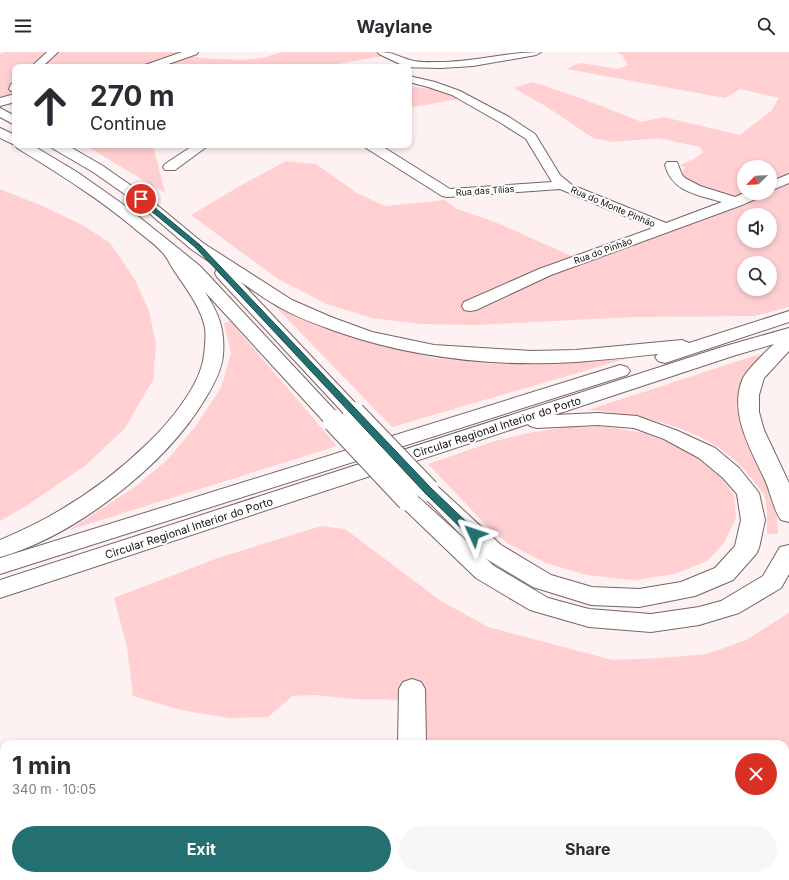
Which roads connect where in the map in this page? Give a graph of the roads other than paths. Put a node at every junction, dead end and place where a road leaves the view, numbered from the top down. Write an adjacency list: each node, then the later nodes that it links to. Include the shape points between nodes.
1 (53, 52): 5 (street)
2 (193, 52): 6 (main road)
3 (383, 52): 7 (street)
4 (536, 52): 8 (street, via 467,64)
5 (39, 64)
6 (158, 64)
7 (402, 64)
8 (412, 66)
9 (412, 80): 22 (street, Rua do Monte Pinhão, via 456,93 531,138 555,177)
10 (0, 112): 11 (main road)
11 (12, 119)
12 (0, 132): 13 (main road)
13 (12, 139)
14 (27, 148): 27 (main road, via 119,208)
15 (63, 148): 26 (main road, via 98,168 141,199)
16 (198, 148): 19 (street)
17 (376, 148): 22 (street, Rua das Tílias, via 447,193)
18 (672, 166): 24 (street, via 676,178 685,185)
19 (170, 167)
20 (789, 178): 21 (street)
21 (777, 184)
22 (564, 185): 25 (street, Rua do Monte Pinhão)
23 (741, 200): 24 (street, Rua do Pinhão)
24 (736, 202): 25 (street, Rua do Pinhão)
25 (664, 228): 28 (street, Rua do Pinhão, via 545,272)
26 (197, 246): 32 (main road, via 286,304 367,336 434,351 531,357 576,356); 34 (main road, bridge, via 354,413)
27 (168, 248): 34 (main road, bridge, via 194,270 334,421); 36 (main road, via 208,313 214,328 216,346 202,393 187,414 121,479 64,519)
28 (470, 306)
29 (789, 316): 32 (main road, Circular Regional Interior do Porto)
30 (789, 334): 33 (main road, Circular Regional Interior do Porto, via 729,351)
31 (789, 342): 35 (main road, via 782,346 753,379 748,396 750,415 764,454 787,501)
32 (697, 345): 38 (main road, Circular Regional Interior do Porto)
33 (508, 424): 34 (main road, via 598,419 637,422 707,453 731,473 748,493 753,520 747,548 724,574 686,590 639,598 591,596 542,581 492,551); 39 (main road, Circular Regional Interior do Porto)
34 (418, 495): 37 (main road, via 445,536 485,572 539,604 589,618 651,623 699,616 730,607 772,582)
35 (789, 515)
36 (0, 549)
37 (789, 553)
38 (0, 566)
39 (0, 589)
40 (412, 688): 41 (street)
41 (412, 740)

